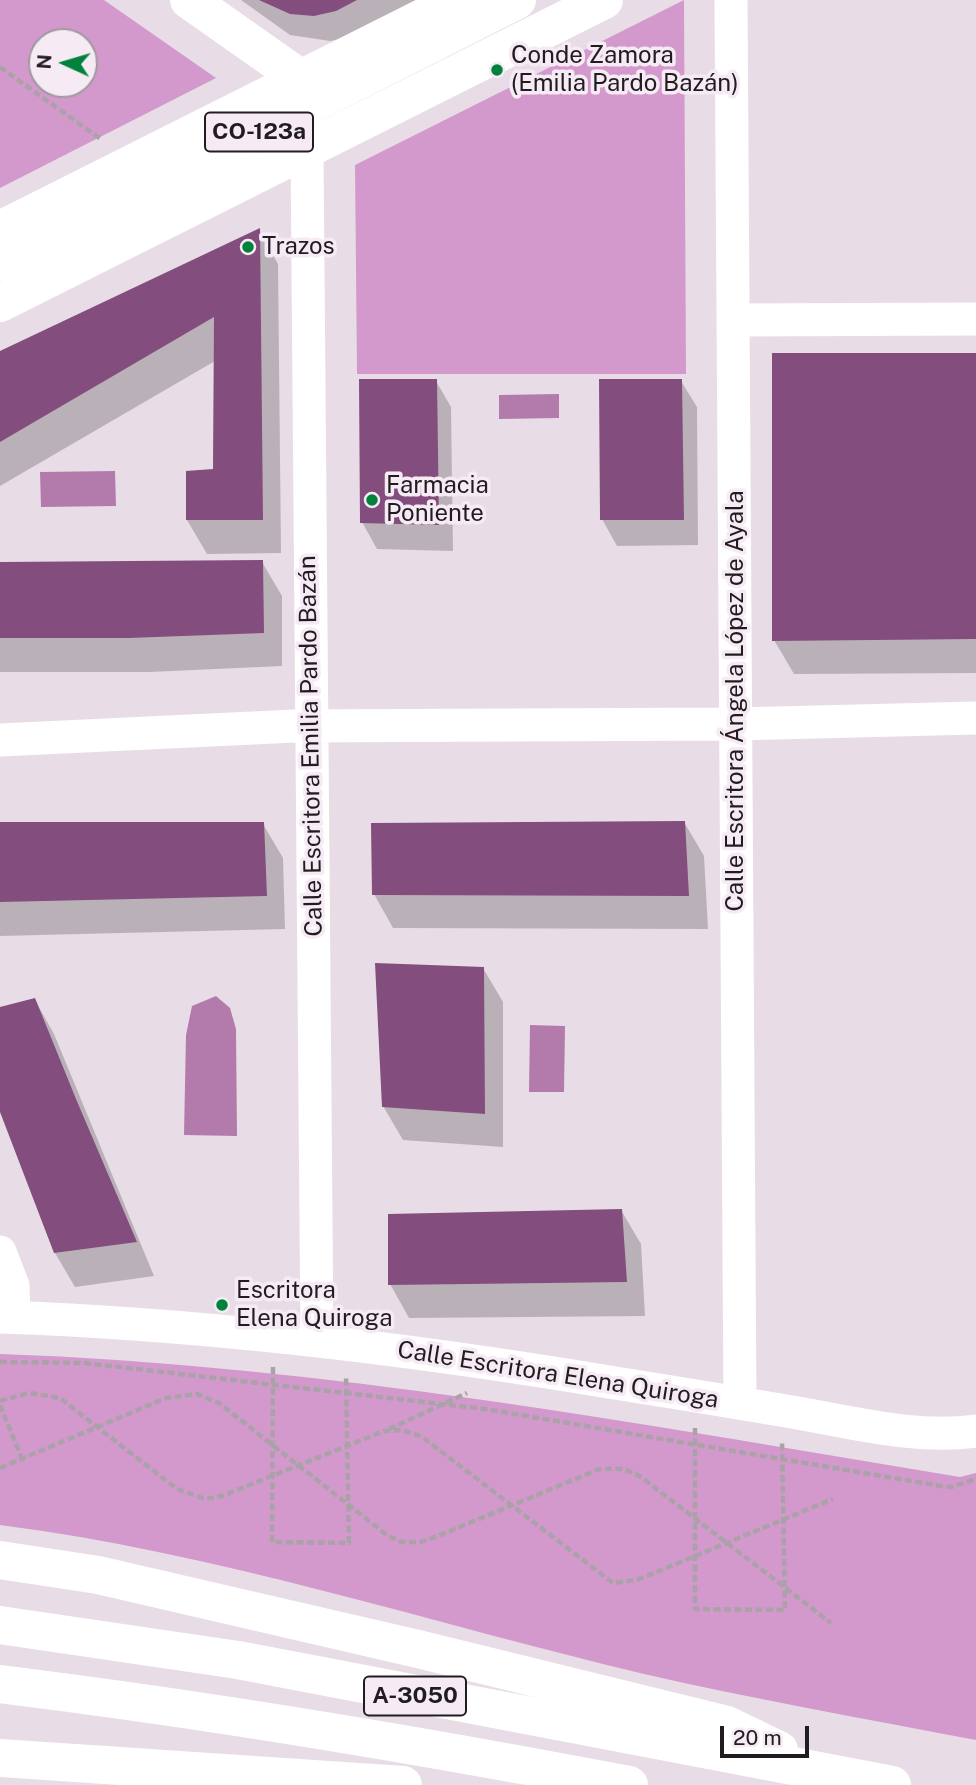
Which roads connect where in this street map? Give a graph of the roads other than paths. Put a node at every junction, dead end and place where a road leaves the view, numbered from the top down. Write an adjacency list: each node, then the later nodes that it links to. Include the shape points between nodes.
1 (189, 0): 6 (main road)
2 (458, 0): 6 (main road, CO-123a)
3 (517, 0): 7 (main road, CO-123a)
4 (604, 0): 8 (main road)
5 (731, 0): 14 (street, Calle Escritora Ángela López de Ayala)
6 (300, 78): 7 (main road); 10 (main road, CO-123a)
7 (336, 92): 8 (main road); 11 (main road, CO-123a)
8 (394, 106): 9 (main road)
9 (307, 150): 12 (main road); 17 (street, Calle Escritora Emilia Pardo Bazán)
10 (0, 230)
11 (0, 262)
12 (0, 303)
13 (976, 319): 14 (street)
14 (735, 320): 16 (street, Calle Escritora Ángela López de Ayala)
15 (976, 718): 16 (street)
16 (736, 724): 17 (street); 22 (street, Calle Escritora Ángela López de Ayala)
17 (312, 726): 18 (street); 21 (street, Calle Escritora Emilia Pardo Bazán)
18 (0, 740)
19 (0, 1252): 20 (street, via 13,1286)
20 (7, 1317): 21 (street, Calle Escritora Elena Quiroga, via 110,1321)
21 (317, 1341): 22 (street, Calle Escritora Elena Quiroga, via 529,1368)
22 (740, 1403): 23 (street, Calle Escritora Elena Quiroga, via 898,1430 952,1435)
23 (976, 1432)
24 (0, 1560): 28 (main road, via 98,1575 237,1605 727,1726)
25 (0, 1625): 28 (main road, A-3050, via 238,1660)
26 (0, 1684): 30 (main road, A-3050, via 401,1742)
27 (0, 1758): 29 (main road)
28 (828, 1773): 31 (main road, A-3050)
29 (403, 1785)
30 (629, 1785)
31 (892, 1785)

